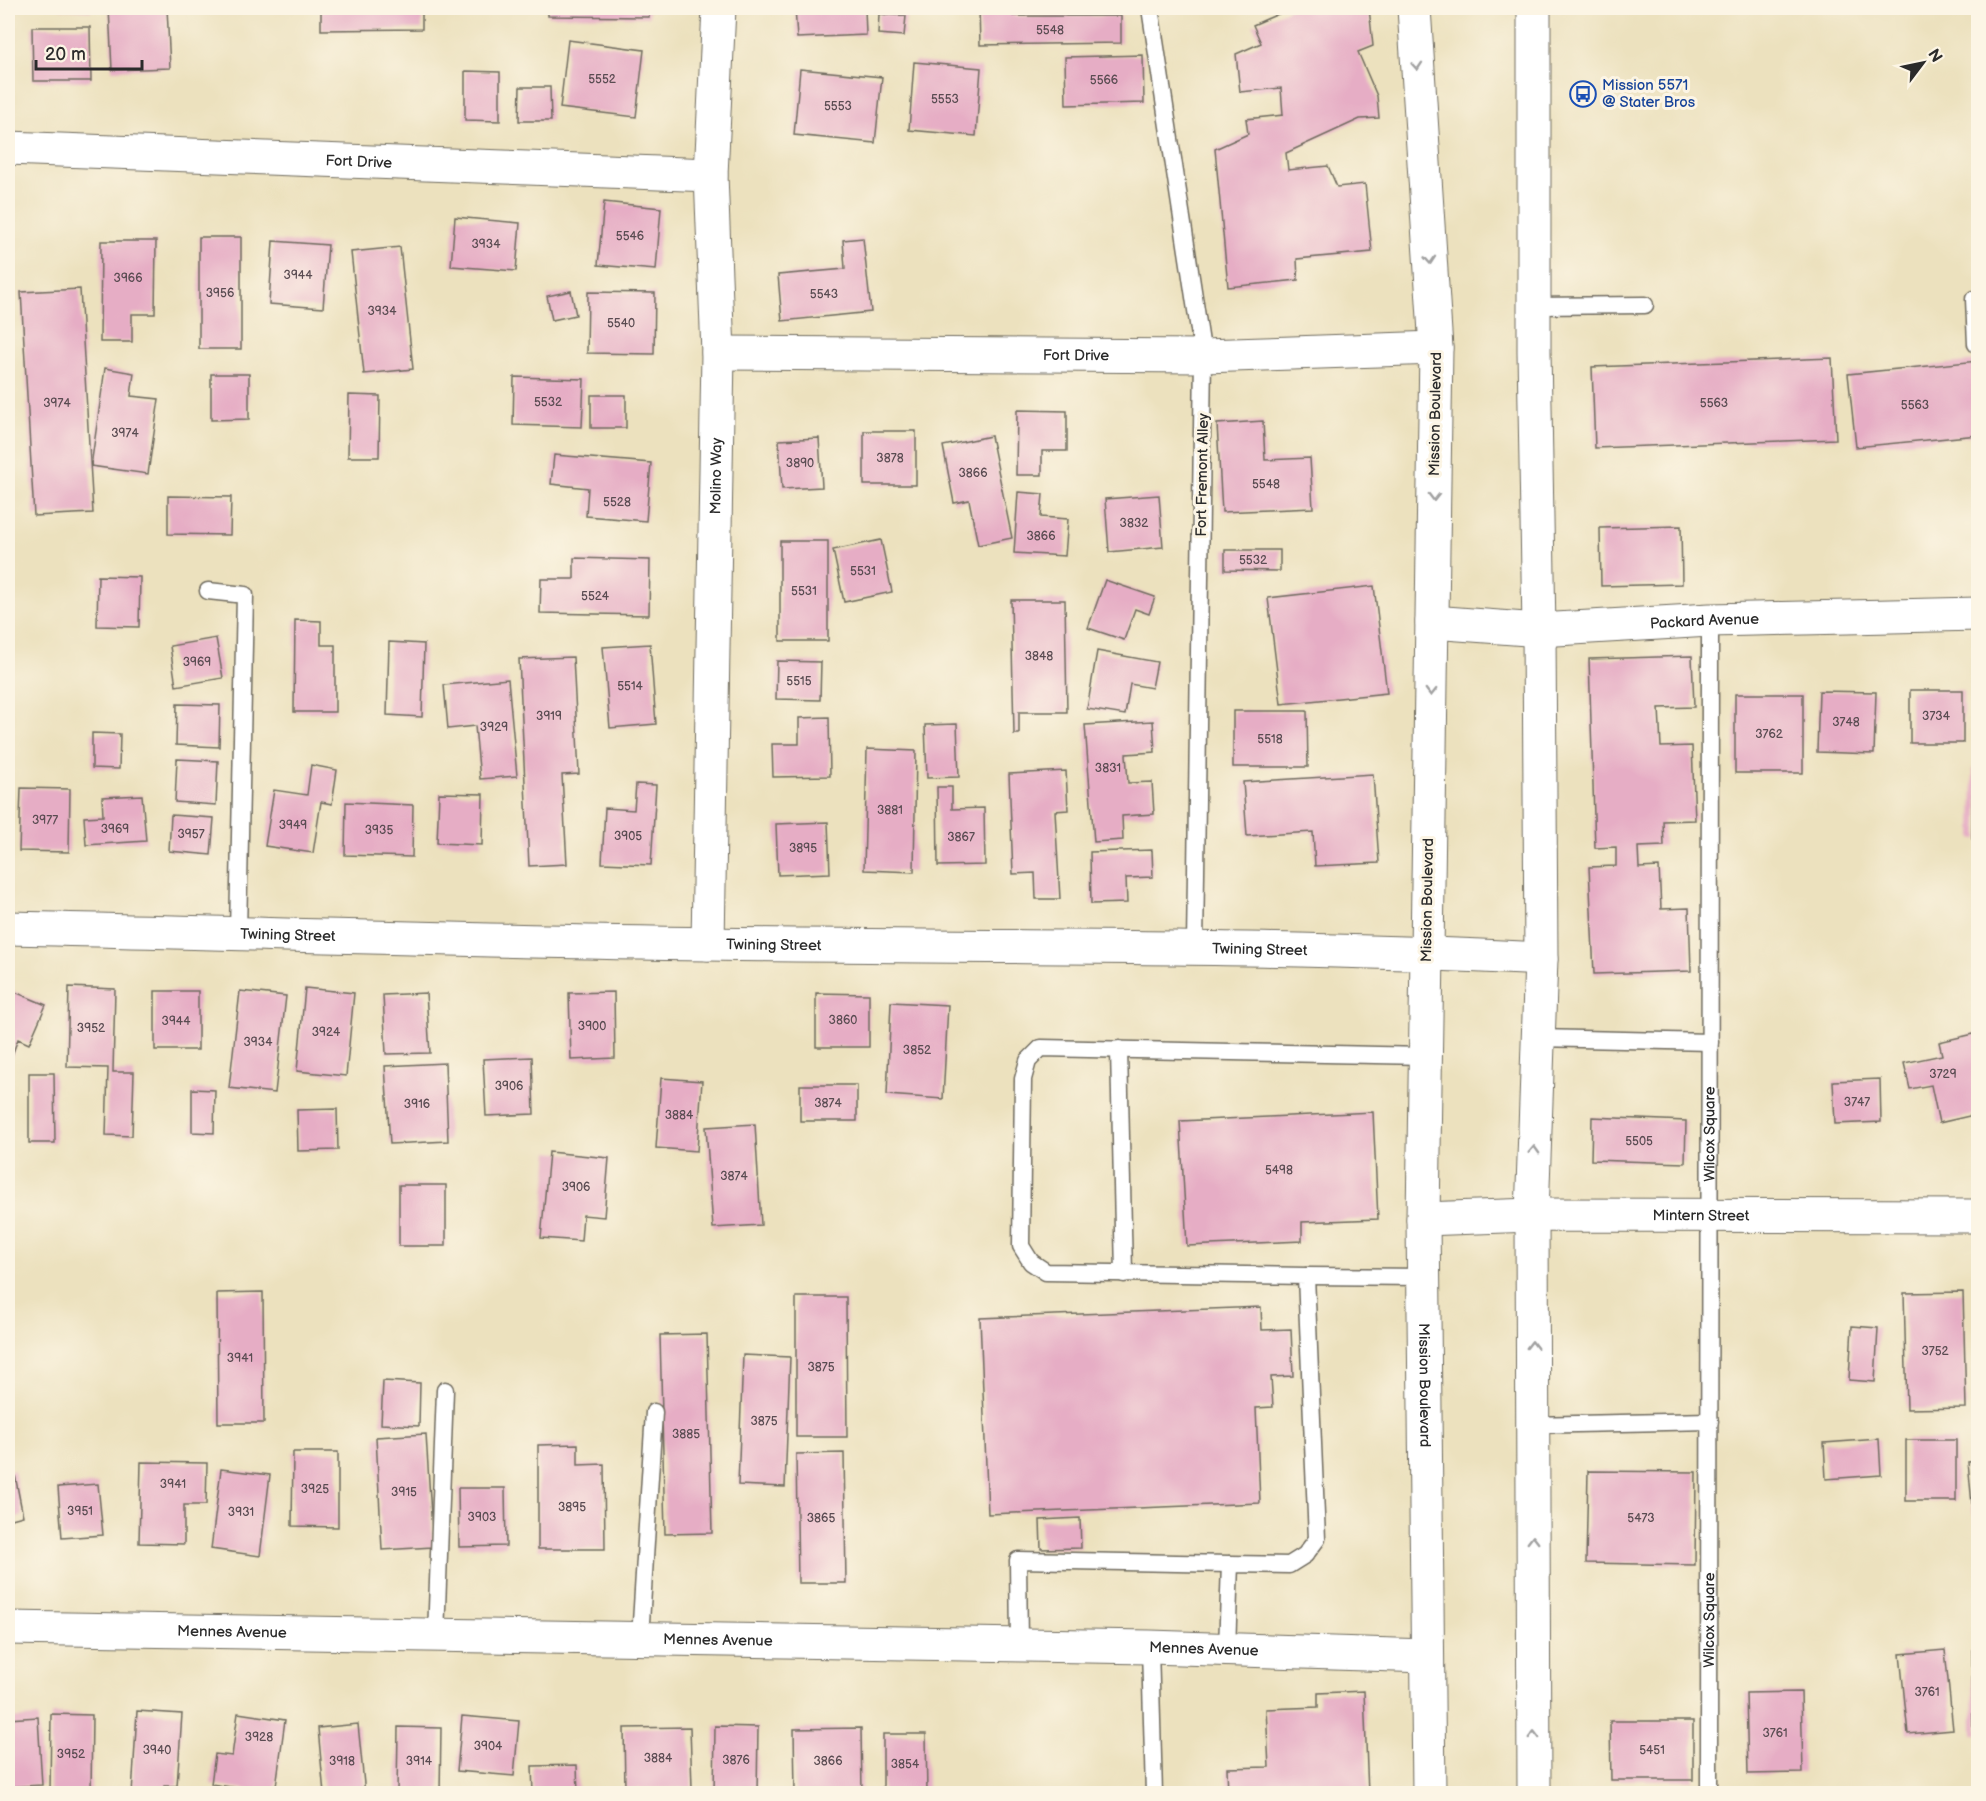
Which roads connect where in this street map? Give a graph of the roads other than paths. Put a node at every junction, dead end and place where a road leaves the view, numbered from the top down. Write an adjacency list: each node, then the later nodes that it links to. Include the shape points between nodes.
1 (719, 8): 6 (street, Molino Way)
2 (1150, 8): 13 (lane, Fort Fremont Alley)
3 (1414, 8): 11 (street, Mission Boulevard, one-way to 11)
4 (1534, 8): 9 (street)
5 (8, 148): 6 (street, Fort Drive)
6 (711, 175): 12 (street, Molino Way)
7 (1974, 299): 10 (lane)
8 (1645, 305): 9 (lane)
9 (1533, 306): 18 (street)
10 (1978, 344)
11 (1436, 348): 13 (street, Fort Drive); 17 (street, Mission Boulevard, one-way to 17)
12 (718, 353): 13 (street, Fort Drive); 21 (street, Molino Way)
13 (1203, 356): 22 (lane, Fort Fremont Alley)
14 (208, 591): 20 (lane, via 245,595)
15 (1978, 614): 16 (street, Packard Avenue)
16 (1710, 620): 18 (street, Packard Avenue); 26 (lane, Wilcox Square)
17 (1432, 622): 18 (street, Packard Avenue); 23 (street, Mission Boulevard, one-way to 23)
18 (1539, 630): 24 (street)
19 (8, 928): 20 (street, Twining Street)
20 (238, 933): 21 (street, Twining Street)
21 (708, 944): 22 (street, Twining Street)
22 (1195, 947): 23 (street, Twining Street)
23 (1426, 953): 24 (street, Twining Street); 28 (street, Mission Boulevard)
24 (1541, 959): 25 (street)
25 (1538, 1038): 26 (lane); 29 (street, one-way to 25)
26 (1710, 1042): 30 (lane, Wilcox Square)
27 (1119, 1049): 28 (lane); 33 (lane); 33 (lane, via 1041,1048 1028,1061 1023,1079 1020,1246 1031,1262 1046,1272)
28 (1425, 1056): 32 (street, Mission Boulevard)
29 (1532, 1215): 30 (street, Mintern Street); 32 (street, Mintern Street); 39 (street, one-way to 29)
30 (1711, 1216): 31 (street, Mintern Street); 38 (lane, Wilcox Square)
31 (1978, 1216)
32 (1423, 1219): 35 (street, Mission Boulevard)
33 (1124, 1274): 34 (lane)
34 (1306, 1276): 35 (lane); 40 (lane, via 1317,1539 1305,1555 1289,1565)
35 (1424, 1277): 47 (street, Mission Boulevard)
36 (445, 1390): 42 (lane)
37 (654, 1412): 43 (lane)
38 (1710, 1420): 39 (lane); 51 (lane, Wilcox Square)
39 (1532, 1425): 50 (street, one-way to 39)
40 (1230, 1564): 44 (lane, via 1018,1560); 46 (lane)
41 (8, 1629): 42 (street, Mennes Avenue)
42 (436, 1636): 43 (street, Mennes Avenue)
43 (640, 1639): 44 (street, Mennes Avenue)
44 (1018, 1645): 45 (street, Mennes Avenue)
45 (1150, 1647): 46 (street, Mennes Avenue); 48 (lane)
46 (1227, 1649): 47 (street, Mennes Avenue)
47 (1427, 1656): 49 (street, Mission Boulevard)
48 (1154, 1794)
49 (1429, 1794)
50 (1534, 1794)
51 (1709, 1794)

